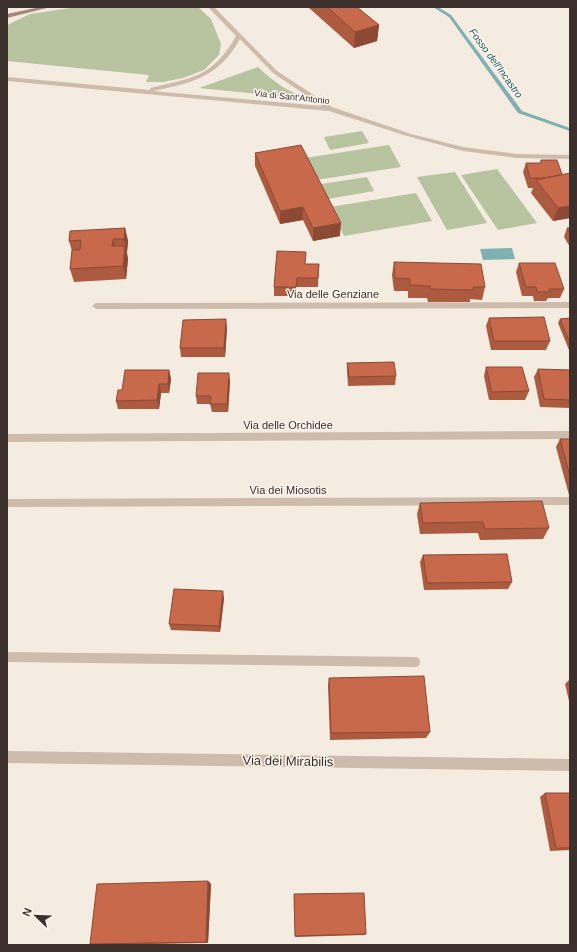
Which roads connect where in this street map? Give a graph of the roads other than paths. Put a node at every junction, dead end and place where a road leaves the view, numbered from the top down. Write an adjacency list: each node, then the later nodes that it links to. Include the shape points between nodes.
1 (48, 7): 3 (main road)
2 (212, 7): 6 (street)
3 (14, 15): 4 (main road); 5 (main road)
4 (7, 16)
5 (7, 19)
6 (239, 35): 8 (street, via 228,56 210,71 190,81); 9 (street, via 275,72)
7 (7, 79): 8 (street, Via di Sant'Antonio)
8 (141, 91): 9 (street, Via di Sant'Antonio)
9 (330, 109): 10 (street, Via di Sant'Antonio, via 409,135 463,149 517,156)
10 (570, 157)
11 (570, 305): 12 (street, Via delle Genziane)
12 (96, 306)
13 (570, 435): 14 (street, Via delle Orchidee)
14 (7, 438)
15 (570, 501): 16 (street, Via dei Miosotis)
16 (7, 503)
17 (7, 657): 18 (lane)
18 (415, 662)
19 (7, 757): 20 (street, Via dei Mirabilis)
20 (570, 765)

